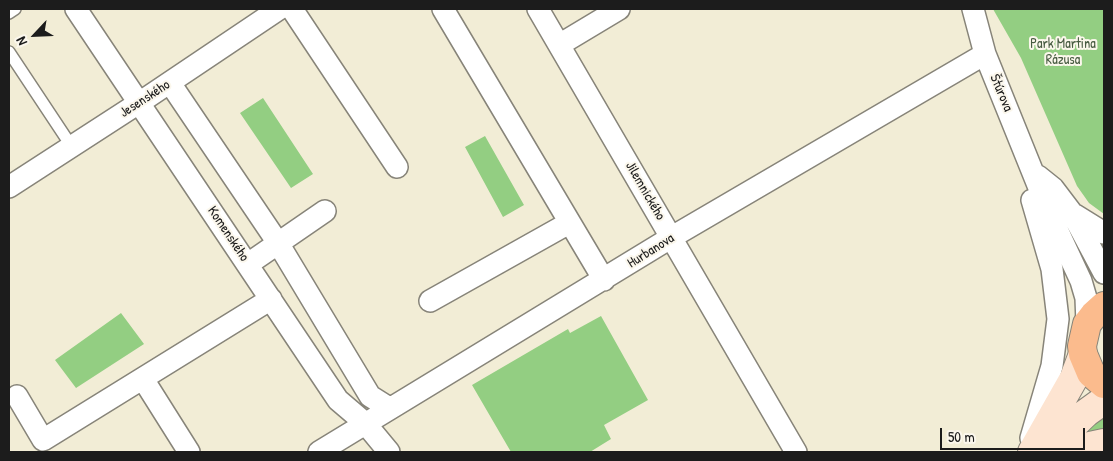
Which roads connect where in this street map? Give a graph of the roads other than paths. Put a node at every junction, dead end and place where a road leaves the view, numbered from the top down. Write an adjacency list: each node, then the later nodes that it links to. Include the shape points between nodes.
1 (15, 9): 9 (lane)
2 (76, 9): 14 (street, Komenského)
3 (279, 9): 13 (street, Jesenského)
4 (292, 9): 16 (street)
5 (443, 9): 21 (street)
6 (538, 9): 10 (street, Jilemnického)
7 (619, 9): 10 (street)
8 (973, 9): 12 (street, Štúrova)
9 (9, 13)
10 (559, 45): 23 (street, Jilemnického)
11 (9, 52): 15 (lane)
12 (985, 54): 17 (street, Štúrova); 23 (street, Hurbanova)
13 (170, 83): 14 (street, Jesenského); 24 (street)
14 (139, 104): 15 (street, Jesenského); 25 (street, Komenského)
15 (72, 147): 18 (street, Jesenského)
16 (397, 167)
17 (1036, 175): 20 (street, Štúrova, via 1053,188); 30 (street, Štúrova, via 1048,210); 44 (street, via 1032,198 1052,269 1058,319 1052,366)
18 (9, 186)
19 (324, 211): 24 (street)
20 (1072, 213): 22 (street); 26 (street, Štúrova)
21 (570, 222): 27 (street); 29 (street)
22 (1104, 233)
23 (672, 237): 27 (street, Hurbanova); 43 (street, Jilemnického)
24 (278, 244): 25 (street); 36 (street, via 370,396)
25 (248, 264): 28 (street, Komenského)
26 (1104, 273)
27 (604, 280): 36 (street, Hurbanova)
28 (271, 299): 32 (street); 37 (street, Komenského, via 338,400)
29 (430, 301)
30 (1096, 315): 31 (main road, via 1083,335)
31 (1083, 354): 33 (main road, via 1091,373); 45 (main road, via 1074,378)
32 (143, 379): 39 (street); 40 (street)
33 (1104, 384)
34 (1104, 400): 46 (main road)
35 (13, 402): 39 (street)
36 (389, 408): 37 (street, Hurbanova)
37 (365, 422): 41 (street, Hurbanova); 42 (street, Komenského)
38 (1104, 443): 47 (main road)
39 (47, 446)
40 (189, 452)
41 (319, 452)
42 (389, 452)
43 (796, 452)
44 (1027, 452)
45 (1032, 452)
46 (1045, 452)
47 (1062, 452)

